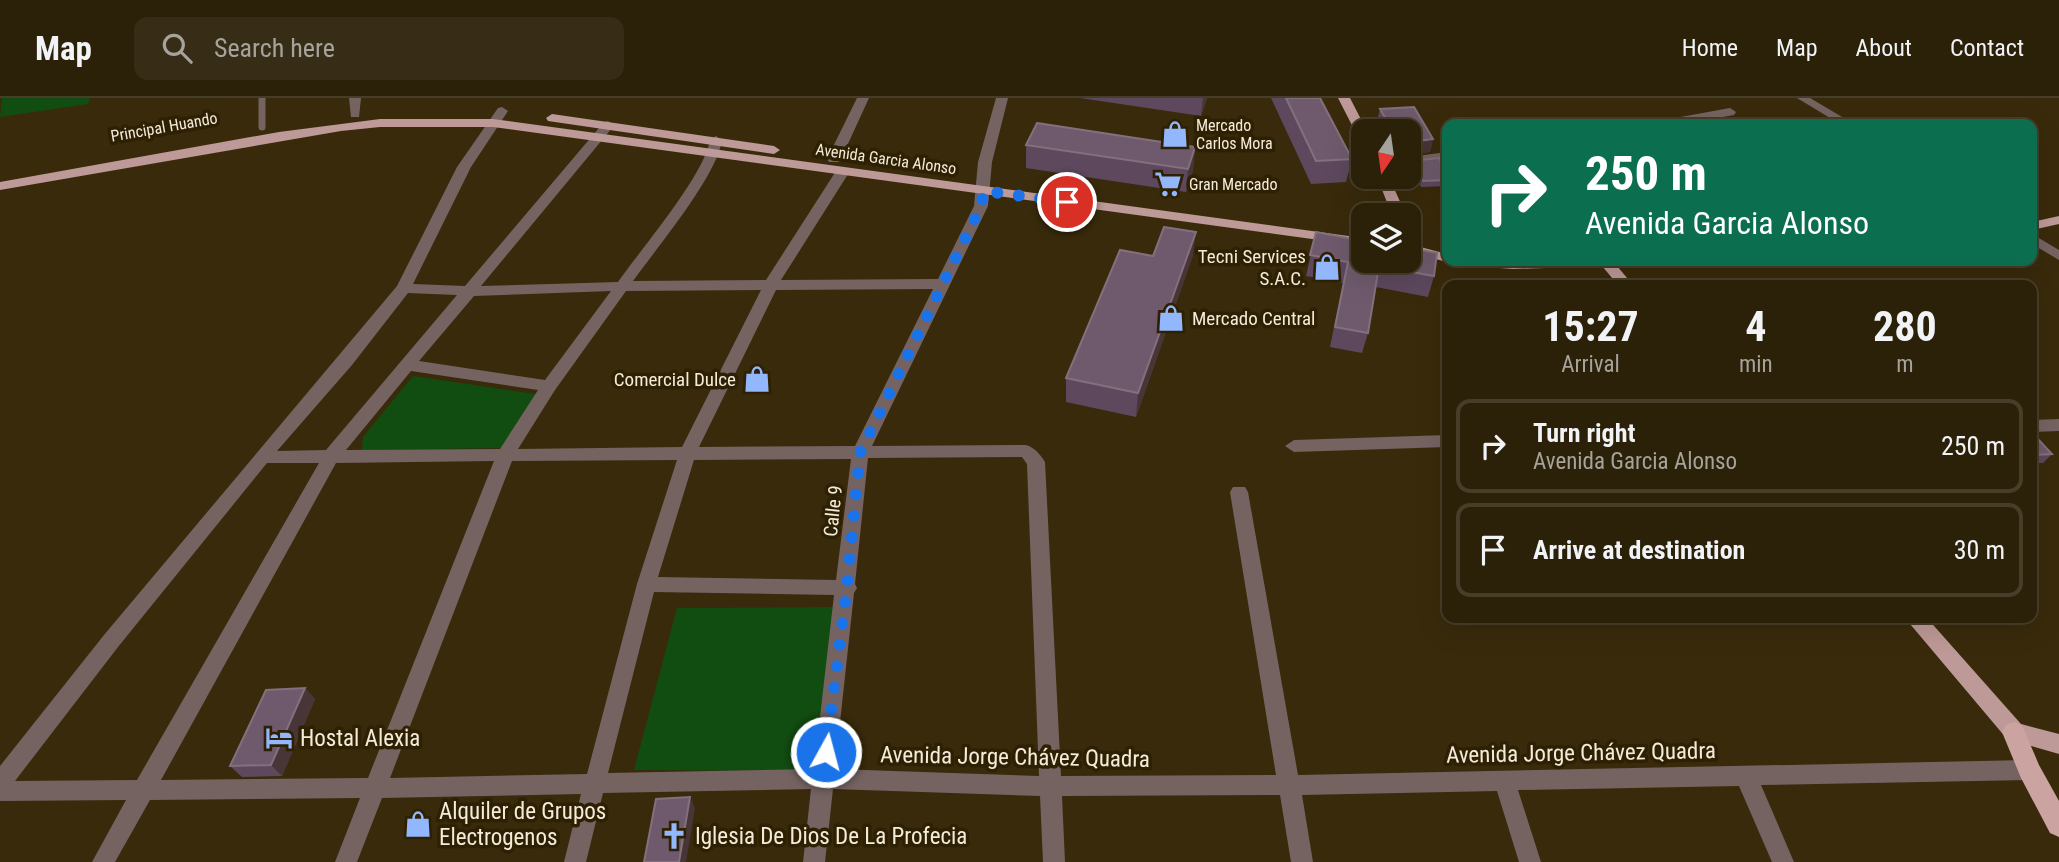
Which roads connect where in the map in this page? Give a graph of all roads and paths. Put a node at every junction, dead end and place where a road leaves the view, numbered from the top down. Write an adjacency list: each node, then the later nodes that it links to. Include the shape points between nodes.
1 (262, 98): 14 (lane)
2 (355, 98): 8 (street)
3 (863, 98): 19 (street)
4 (1002, 98): 21 (street, Calle 9, via 985,162)
5 (1344, 98): 10 (main road)
6 (1802, 98): 12 (street)
7 (1730, 113): 11 (street)
8 (355, 114): 9 (main road, Principal Huando); 14 (main road, Principal Huando)
9 (497, 117): 13 (main road, Avenida Garcia Alonso); 15 (main road, Avenida Garcia Alonso); 22 (main road, Principal Huando, via 341,127); 35 (street, via 464,167)
10 (1355, 119)
11 (1694, 119)
12 (1839, 119)
13 (608, 125): 15 (street); 16 (main road, Avenida Garcia Alonso)
14 (262, 127): 20 (main road, Principal Huando)
15 (597, 137): 16 (main road, Avenida Garcia Alonso); 36 (street)
16 (715, 146): 19 (main road, Avenida Garcia Alonso); 34 (street, via 684,201)
17 (1442, 157): 18 (street)
18 (1421, 159)
19 (838, 165): 21 (main road, Avenida Garcia Alonso); 32 (street)
20 (0, 175)
21 (984, 185): 25 (main road, Avenida Garcia Alonso); 33 (street, Calle 9, via 981,206)
22 (0, 186)
23 (2059, 220): 24 (main road)
24 (2037, 225)
25 (1351, 241)
26 (2037, 241): 29 (street)
27 (1421, 249): 28 (main road)
28 (1442, 256)
29 (2059, 256)
30 (1609, 266): 31 (main road)
31 (1622, 280)
32 (771, 284): 33 (street); 34 (street); 43 (street)
33 (943, 284): 44 (street, Calle 9)
34 (623, 286): 36 (street); 38 (street)
35 (404, 288): 36 (street); 47 (street)
36 (469, 291): 37 (street)
37 (408, 365): 38 (street); 46 (street)
38 (549, 386): 45 (street)
39 (2037, 426): 40 (street)
40 (2059, 426)
41 (1442, 441): 42 (street)
42 (1294, 446)
43 (687, 453): 44 (street); 45 (street); 49 (street)
44 (860, 453): 50 (street, Calle 9); 61 (street, via 1026,451 1037,462)
45 (506, 454): 46 (street); 62 (street)
46 (331, 456): 47 (street); 64 (street)
47 (262, 457): 58 (street)
48 (1238, 492): 60 (street)
49 (646, 584): 50 (street); 59 (street)
50 (847, 587): 56 (street, Calle 9)
51 (1919, 623): 52 (main road)
52 (2014, 732): 53 (main road); 54 (highway)
53 (2059, 744)
54 (2029, 770): 55 (street, Avenida Jorge Chávez Quadra); 65 (highway)
55 (1746, 776): 57 (street, Avenida Jorge Chávez Quadra); 73 (street)
56 (823, 779): 59 (street, Avenida Jorge Chávez Quadra); 61 (street, Avenida Jorge Chávez Quadra); 69 (street, Calle 9)
57 (1504, 779): 60 (street, Avenida Jorge Chávez Quadra); 72 (street)
58 (0, 783)
59 (595, 784): 62 (street, Avenida Jorge Chávez Quadra); 68 (street)
60 (1288, 785): 61 (street, Avenida Jorge Chávez Quadra); 71 (street)
61 (1050, 786): 70 (street)
62 (376, 788): 64 (street, Avenida Jorge Chávez Quadra); 67 (street)
63 (0, 791): 64 (street, Avenida Jorge Chávez Quadra)
64 (143, 791): 66 (street)
65 (2059, 825)
66 (103, 862)
67 (346, 862)
68 (575, 862)
69 (814, 862)
70 (1054, 862)
71 (1302, 862)
72 (1530, 862)
73 (1783, 862)

